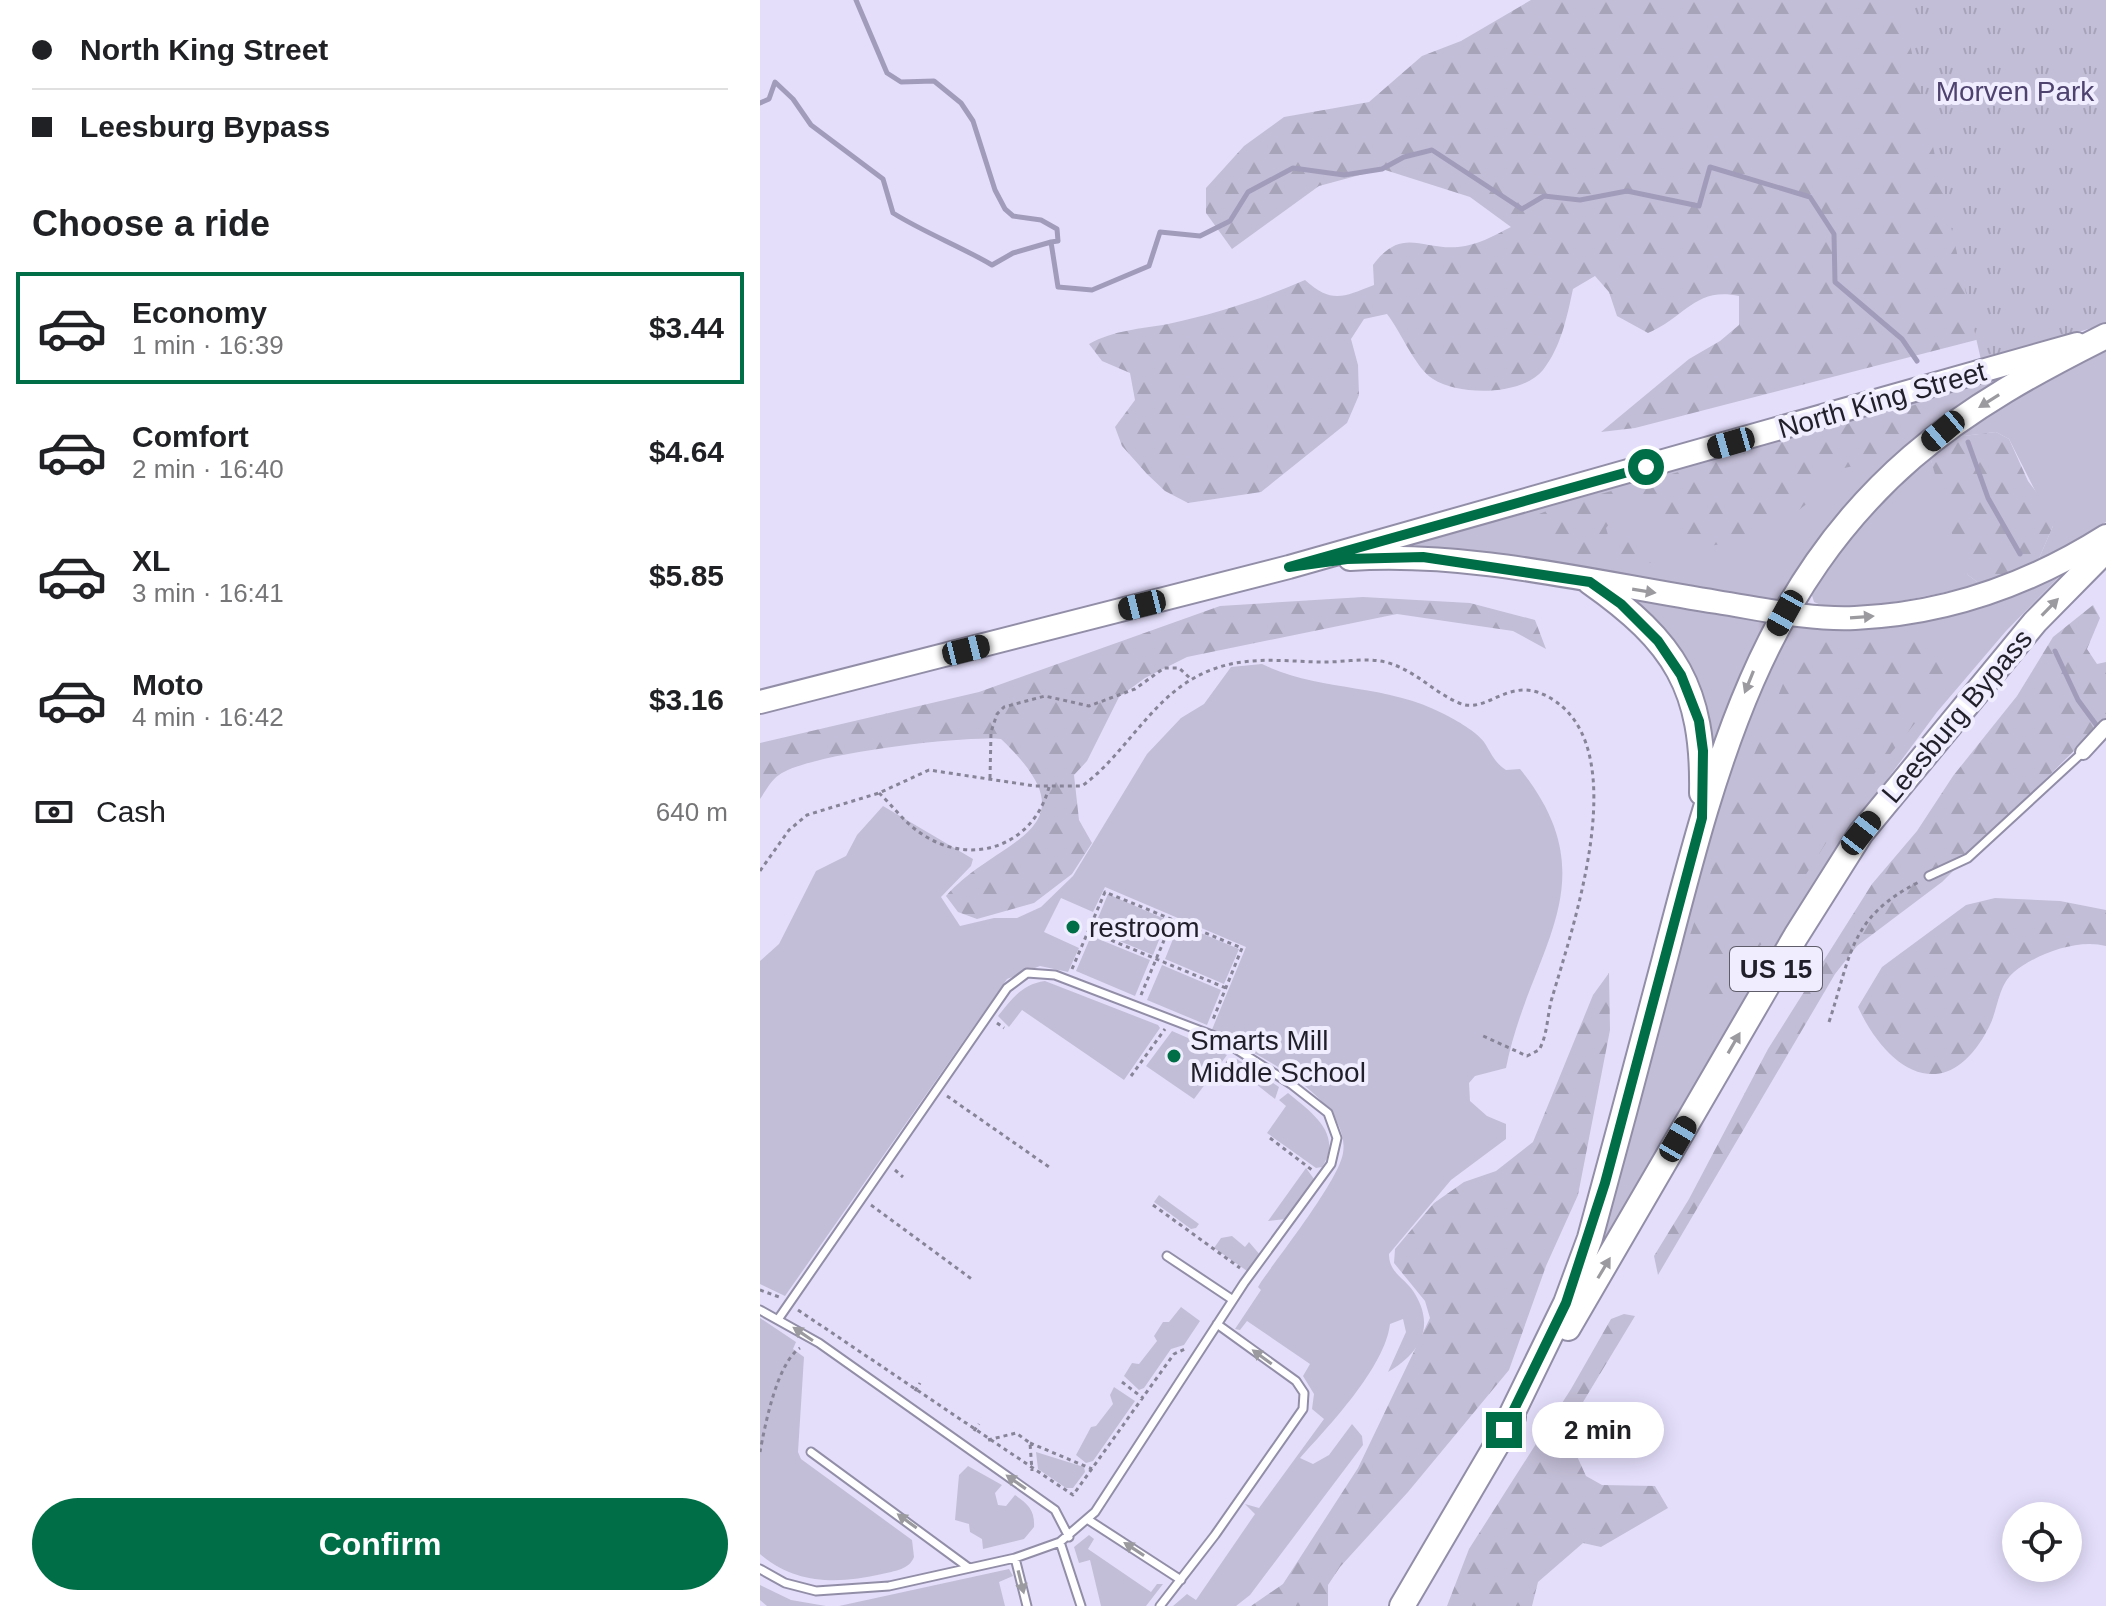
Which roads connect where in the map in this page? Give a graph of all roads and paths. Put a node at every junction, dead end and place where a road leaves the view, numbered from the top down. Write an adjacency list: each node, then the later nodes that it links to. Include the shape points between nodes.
1 (2106, 336): 4 (main road, North King Street); 6 (highway, Leesburg Bypass / US 15, one-way to 6, via 1990,400 1910,459 1839,532)
2 (2106, 536): 6 (main road, North King Street, one-way to 2, via 1854,618 1976,598 2053,567)
3 (2106, 550): 52 (highway, Leesburg Bypass / US 15, one-way to 3, via 1861,833 2035,622)
4 (1289, 567): 5 (main road, North King Street, via 1423,557); 8 (main road, North King Street)
5 (1590, 582): 6 (main road, North King Street, one-way to 6); 14 (highway, via 1644,625 1681,675 1699,721)
6 (1785, 613): 14 (highway, Leesburg Bypass / US 15, one-way to 14, via 1757,662)
7 (1192, 680): 11 (path, via 1179,668 1164,668 1135,689 1089,706 1045,696 1017,701 997,714 991,732); 12 (path, via 1156,707 1089,782); 26 (path, via 1242,662 1383,662 1427,681 1459,703 1472,706 1508,690 1529,691 1557,702 1572,718 1589,747 1596,776 1583,891 1544,1042 1527,1056)
8 (760, 702)
9 (2103, 730): 10 (street)
10 (2083, 752): 16 (lane, via 1968,858)
11 (990, 778): 12 (path); 13 (path, via 929,770)
12 (1049, 787): 13 (path, via 1017,837 997,848 974,851 953,850 916,831)
13 (879, 793): 15 (path, via 797,821)
14 (1702, 818): 52 (highway, Leesburg Bypass / US 15, via 1590,1238 1566,1303)
15 (760, 871)
16 (1929, 876): 24 (path, via 1866,920 1850,950)
17 (1173, 919): 18 (path, via 1105,892); 19 (path); 21 (path, via 1242,948)
18 (1089, 931): 19 (path); 20 (path)
19 (1157, 959): 21 (path); 22 (path)
20 (1068, 980): 22 (lane); 30 (lane, via 1027,973 1007,988)
21 (1226, 988): 25 (path)
22 (1136, 1006): 23 (lane)
23 (1172, 1020): 25 (lane); 28 (path)
24 (1829, 1022)
25 (1207, 1033): 27 (lane)
26 (1481, 1035)
27 (1237, 1049): 29 (path); 33 (lane, via 1328,1113 1337,1138)
28 (1131, 1076)
29 (1213, 1083)
30 (937, 1089): 32 (path); 34 (lane)
31 (1270, 1138): 33 (path)
32 (1049, 1167)
33 (1322, 1177): 37 (lane)
34 (862, 1198): 38 (path); 41 (lane)
35 (1153, 1205): 37 (path)
36 (1167, 1256): 40 (lane)
37 (1250, 1275): 40 (lane)
38 (973, 1280)
39 (760, 1290): 41 (path)
40 (1233, 1300): 44 (lane)
41 (789, 1303): 43 (lane); 49 (path)
42 (760, 1310): 43 (lane)
43 (779, 1318): 63 (lane, one-way to 43, via 1055,1510)
44 (1217, 1324): 62 (lane); 68 (lane, one-way to 44, via 1303,1409 1304,1393 1296,1381)
45 (1195, 1336): 50 (path, via 1174,1354)
46 (800, 1348): 56 (path, via 786,1366)
47 (1122, 1382): 50 (path)
48 (920, 1383): 49 (path)
49 (915, 1391): 53 (path)
50 (1143, 1398): 60 (path)
51 (979, 1424): 53 (path)
52 (1504, 1430): 72 (highway, Leesburg Bypass / US 15)
53 (974, 1431): 54 (path)
54 (988, 1440): 55 (path, via 1016,1433); 61 (path)
55 (1030, 1443): 59 (path); 61 (path)
56 (760, 1452)
57 (811, 1452): 66 (lane, one-way to 57)
58 (1071, 1454): 59 (path)
59 (1075, 1459): 60 (path)
60 (1093, 1470): 61 (path, via 1073,1495)
61 (1032, 1471)
62 (1087, 1519): 63 (lane); 68 (lane, one-way to 62)
63 (1069, 1537): 64 (lane)
64 (1060, 1542): 65 (lane); 70 (lane)
65 (1015, 1558): 66 (lane); 69 (lane, one-way to 69)
66 (969, 1568): 67 (lane, via 889,1586 830,1592 785,1583)
67 (760, 1569)
68 (1181, 1580): 71 (lane)
69 (1027, 1606)
70 (1081, 1606)
71 (1160, 1606)
72 (1402, 1606)

